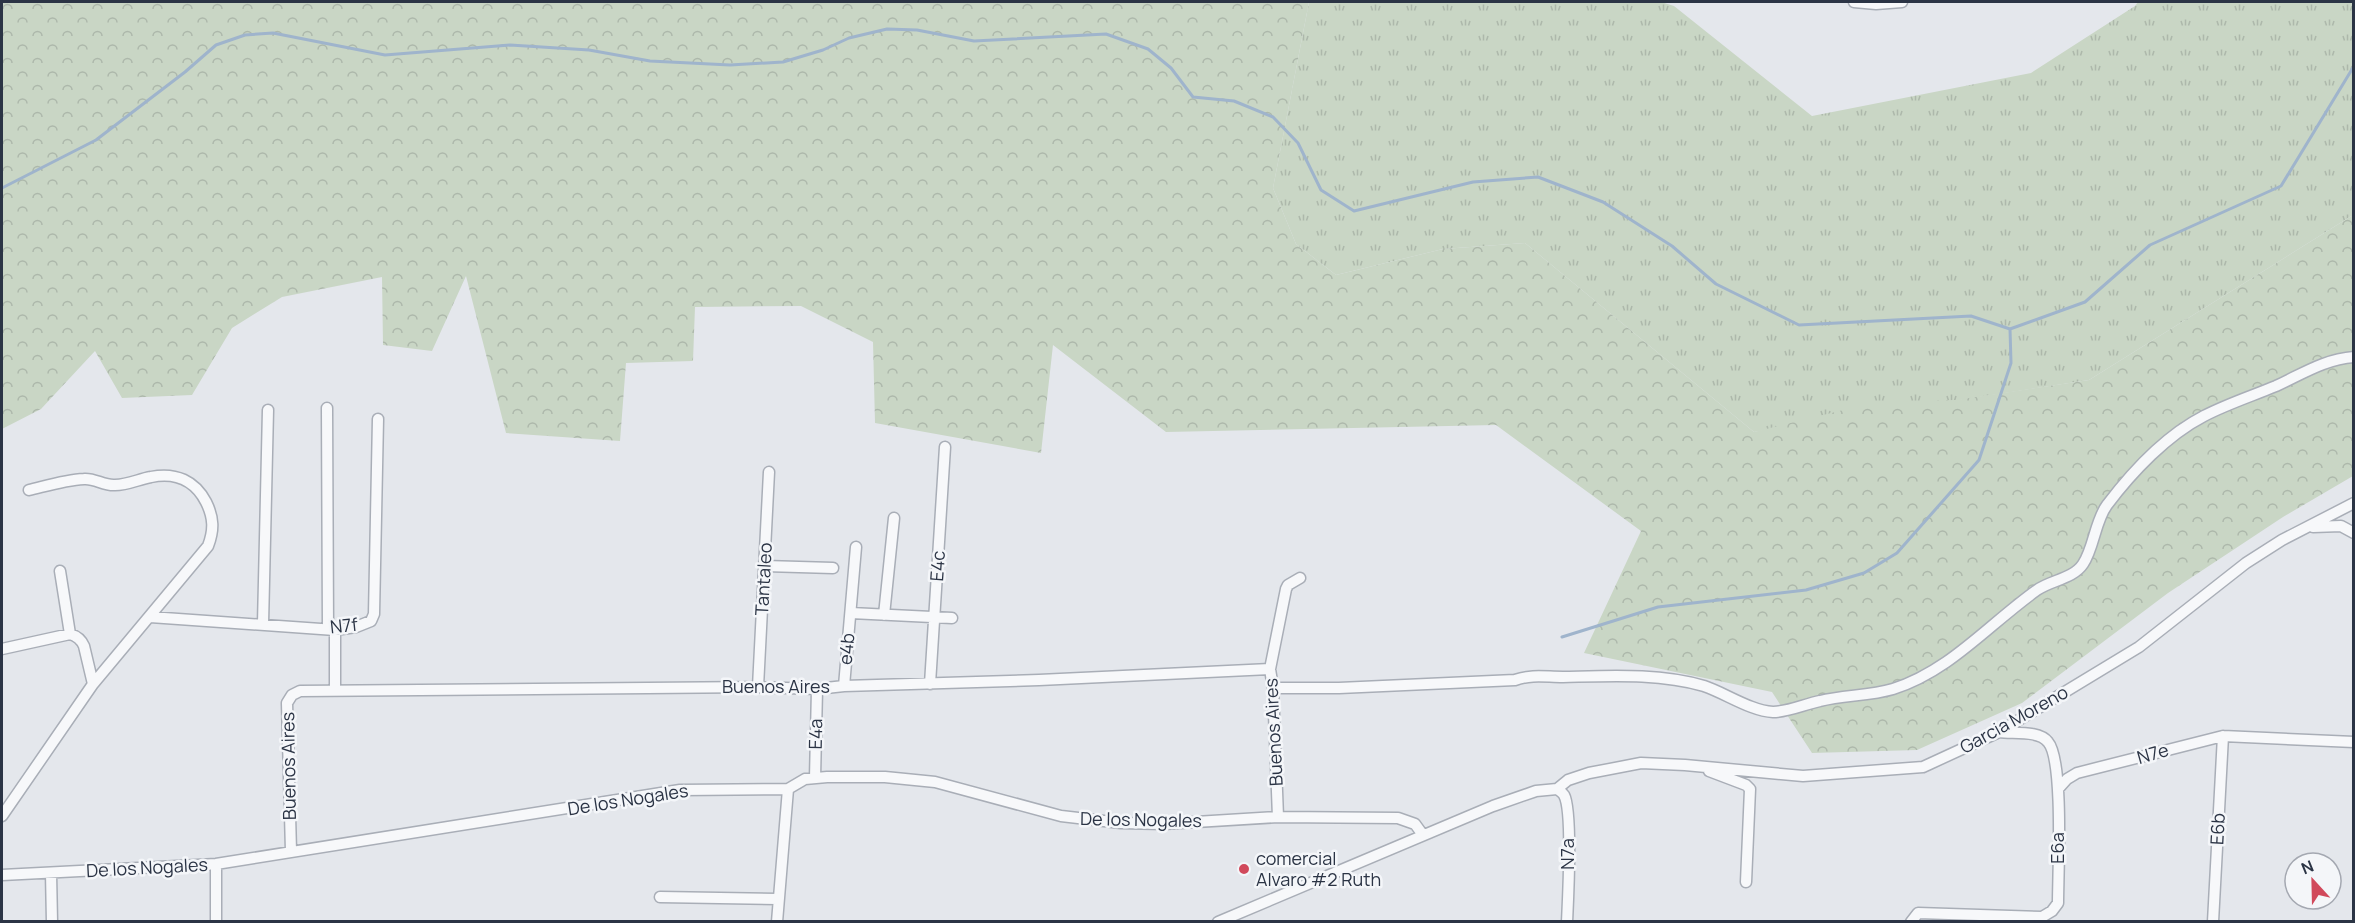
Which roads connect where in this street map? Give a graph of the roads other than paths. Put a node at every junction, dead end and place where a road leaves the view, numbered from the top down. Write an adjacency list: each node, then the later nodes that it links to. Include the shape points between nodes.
1 (1854, 2): 2 (street)
2 (1902, 2)
3 (2354, 357): 33 (street, via 2338,358 2313,368 2203,416 2175,435 2105,507 2084,564 2072,574 2040,588 1960,654 1893,689 1773,712 1696,684 1638,676 1530,675 1515,680)
4 (327, 408): 25 (street)
5 (268, 410): 24 (street)
6 (378, 419): 25 (street, N7f, via 374,614 368,623)
7 (945, 447): 22 (street, E4c)
8 (769, 472): 15 (street, Tantaleo)
9 (29, 490): 21 (street, via 84,478 118,485 167,476 194,484 212,513 213,532 208,546)
10 (2354, 503): 12 (street, Garcia Moreno)
11 (894, 518): 20 (street)
12 (2304, 528): 13 (street, via 2332,525); 36 (street, Garcia Moreno, via 2246,563 2139,647)
13 (2354, 533)
14 (856, 547): 19 (street, e4b)
15 (765, 566): 16 (street); 32 (street, Tantaleo)
16 (833, 568)
17 (60, 571): 26 (street)
18 (1300, 578): 28 (street, via 1286,589)
19 (851, 613): 20 (street); 31 (street, e4b)
20 (884, 615): 22 (street)
21 (150, 617): 24 (street, N7f); 29 (street)
22 (934, 617): 23 (street); 30 (street, E4c)
23 (952, 618)
24 (263, 624): 25 (street, N7f)
25 (331, 630): 34 (street)
26 (70, 634): 27 (street); 29 (street, via 82,640)
27 (2, 649)
28 (1270, 669): 30 (street, Buenos Aires); 33 (street, Buenos Aires)
29 (93, 684): 44 (street)
30 (930, 684): 31 (street, Buenos Aires)
31 (844, 686): 35 (street, Buenos Aires)
32 (758, 687): 34 (street, Buenos Aires); 35 (street, Buenos Aires)
33 (1273, 688): 45 (street, Buenos Aires)
34 (335, 690): 47 (street, Buenos Aires, via 300,691 287,703)
35 (817, 690): 40 (street, E4a)
36 (1999, 732): 39 (street, Garcia Moreno, via 1923,767 1803,776); 43 (street, via 2041,736 2049,742 2054,752)
37 (2223, 736): 38 (street, N7e); 43 (street, N7e, via 2077,773); 60 (street, E6b)
38 (2354, 742)
39 (1701, 768): 42 (street, Garcia Moreno, via 1627,764 1568,780); 51 (street, via 1749,789)
40 (815, 778): 41 (street, De los Nogales); 45 (street, De los Nogales, via 885,777 935,782 1078,819 1163,824)
41 (788, 789): 47 (street, De los Nogales, via 680,790); 53 (street)
42 (1557, 789): 46 (street, Garcia Moreno, via 1528,794); 59 (street, N7a, via 1565,797 1567,815)
43 (2058, 789): 54 (street, E6a, via 2058,903 2048,915 2033,918 1918,914)
44 (2, 816)
45 (1278, 817): 46 (street, De los Nogales, via 1398,818 1415,824)
46 (1423, 835): 58 (street, Garcia Moreno)
47 (291, 851): 48 (street, De los Nogales)
48 (216, 864): 49 (street, De los Nogales); 56 (street)
49 (51, 873): 50 (street, De los Nogales); 55 (street)
50 (2, 875)
51 (1746, 882)
52 (660, 897): 53 (street)
53 (777, 899): 57 (street)
54 (1913, 919)
55 (52, 921)
56 (216, 921)
57 (777, 921)
58 (1218, 921)
59 (1567, 921)
60 (2213, 921)

